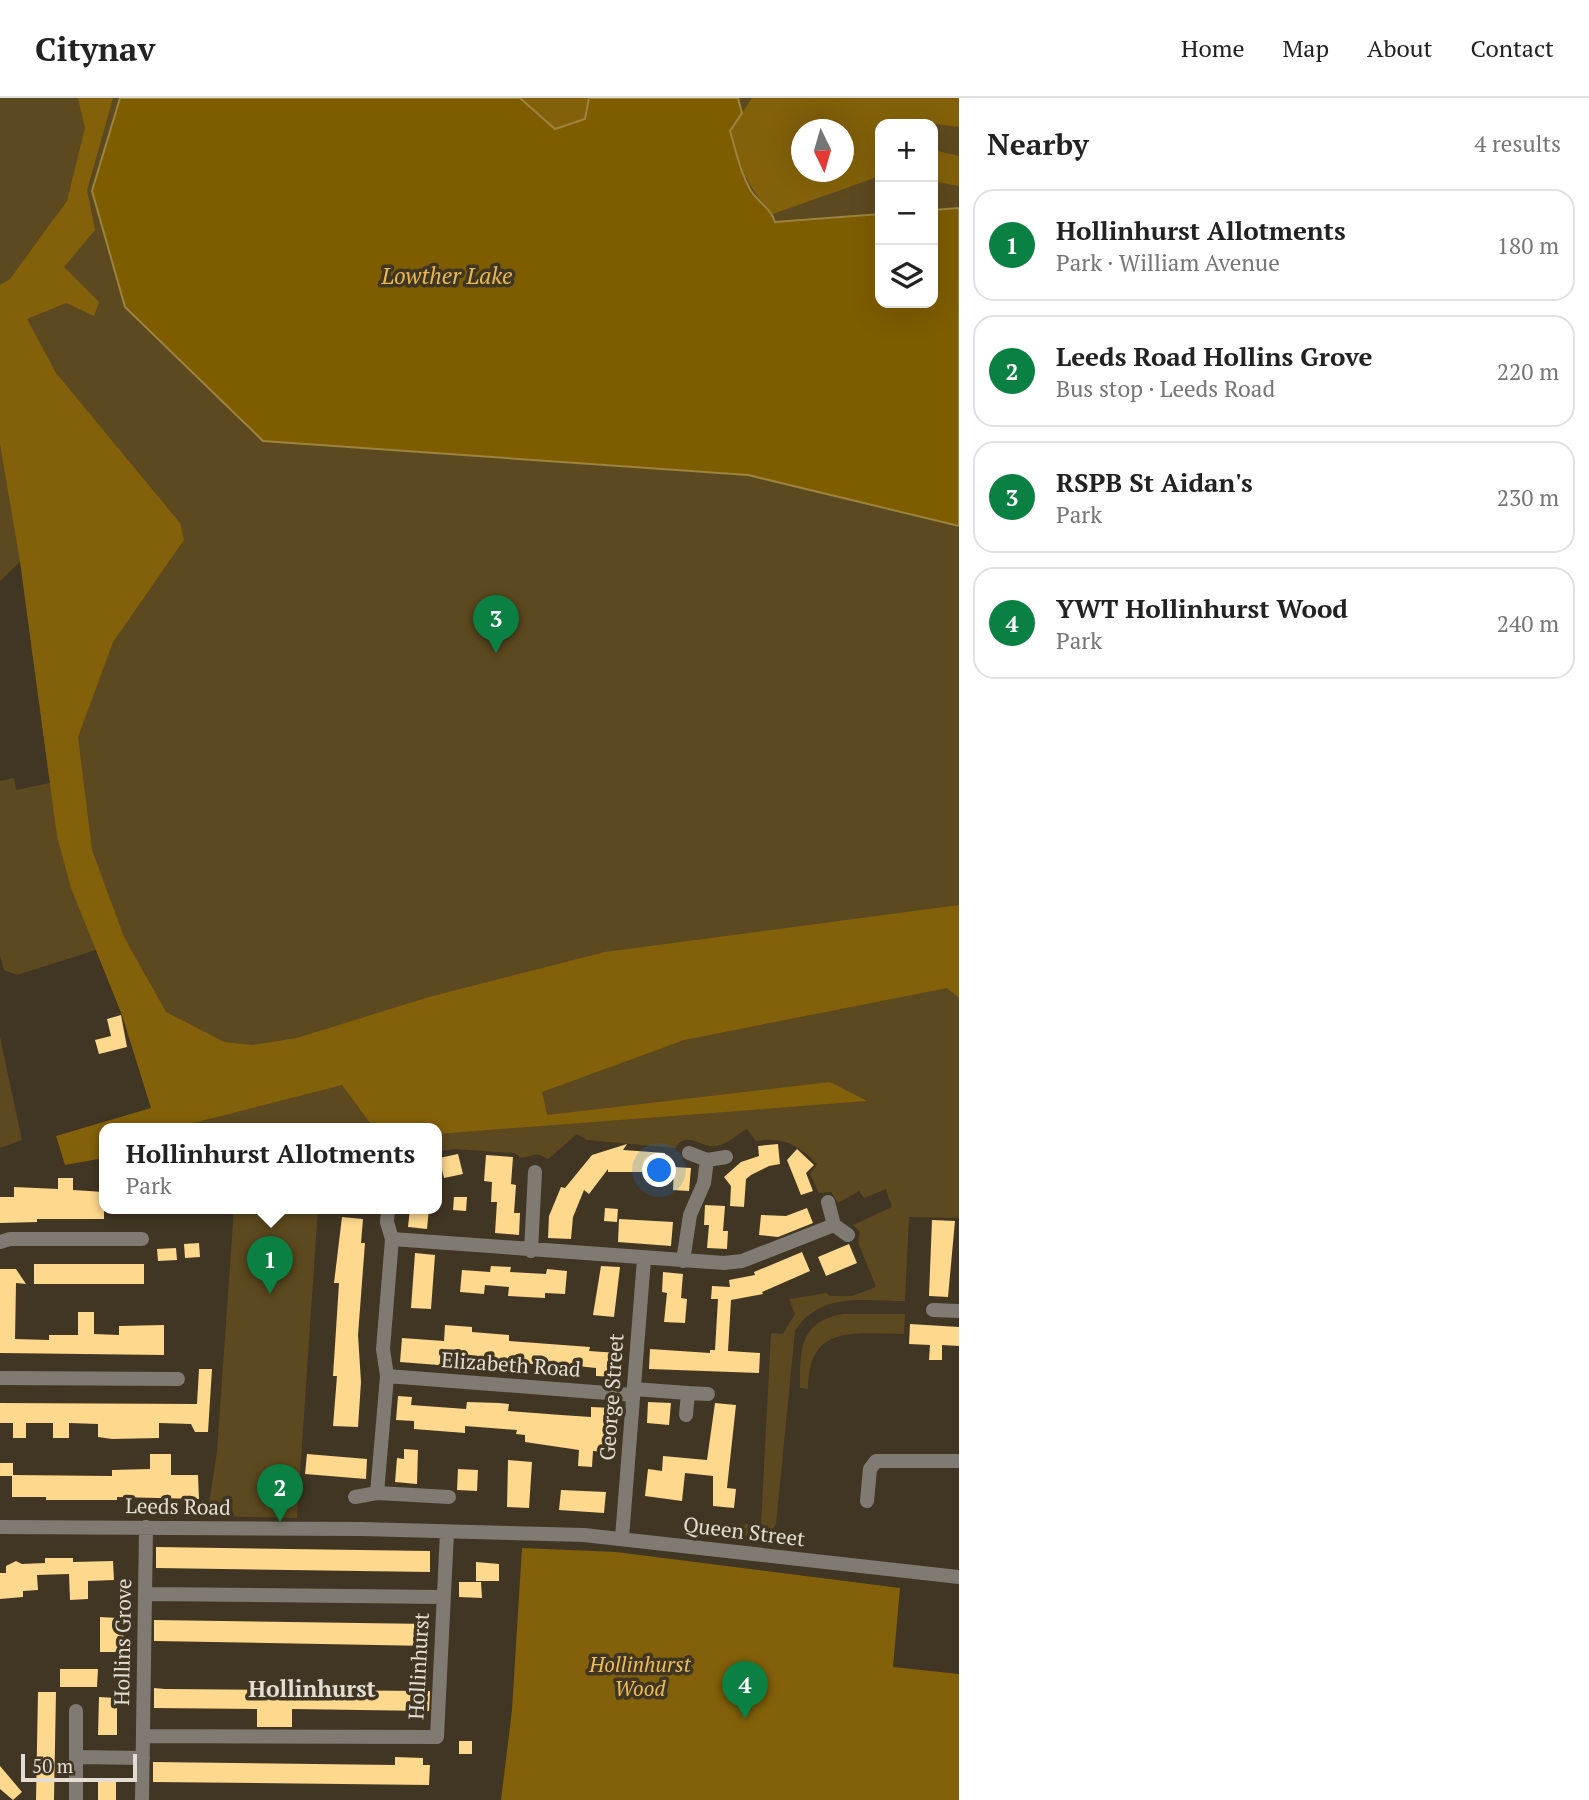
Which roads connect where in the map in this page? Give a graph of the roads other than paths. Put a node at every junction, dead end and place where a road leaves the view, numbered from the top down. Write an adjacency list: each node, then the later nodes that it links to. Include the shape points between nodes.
1 (689, 1153): 3 (street)
2 (726, 1157): 3 (street)
3 (707, 1160): 14 (street)
4 (535, 1172): 12 (street)
5 (828, 1202): 7 (street)
6 (388, 1214): 10 (street)
7 (834, 1225): 8 (street); 14 (street, via 743,1261)
8 (848, 1235)
9 (142, 1239): 11 (street)
10 (392, 1240): 12 (street); 17 (street, via 383,1349)
11 (0, 1242)
12 (531, 1251): 13 (street)
13 (643, 1259): 14 (street); 20 (street, George Street)
14 (682, 1261)
15 (933, 1310): 16 (street)
16 (959, 1311)
17 (387, 1377): 20 (street, Elizabeth Road); 25 (street)
18 (0, 1378): 19 (street)
19 (178, 1379)
20 (633, 1392): 21 (street, Elizabeth Road); 33 (street, George Street)
21 (688, 1393): 22 (street, Elizabeth Road); 23 (street)
22 (708, 1394)
23 (686, 1415)
24 (959, 1461): 28 (street, via 876,1461 870,1469)
25 (377, 1493): 26 (street); 27 (street)
26 (355, 1497)
27 (449, 1497)
28 (867, 1500)
29 (0, 1527): 30 (street, Leeds Road)
30 (146, 1527): 31 (street, Leeds Road); 35 (street, Hollins Grove)
31 (447, 1532): 32 (street, Leeds Road); 36 (street, Hollinhurst)
32 (523, 1534): 33 (street, Queen Street)
33 (622, 1538): 34 (street, Queen Street)
34 (959, 1577)
35 (145, 1594): 36 (street, Hollinhurst); 38 (street, Hollins Grove)
36 (443, 1597): 38 (street, Hollinhurst, via 437,1737)
37 (76, 1711): 39 (street)
38 (143, 1736): 40 (street, Hollins Grove)
39 (76, 1757): 40 (street); 41 (street)
40 (143, 1758): 42 (street, Hollins Grove)
41 (76, 1800)
42 (142, 1800)

